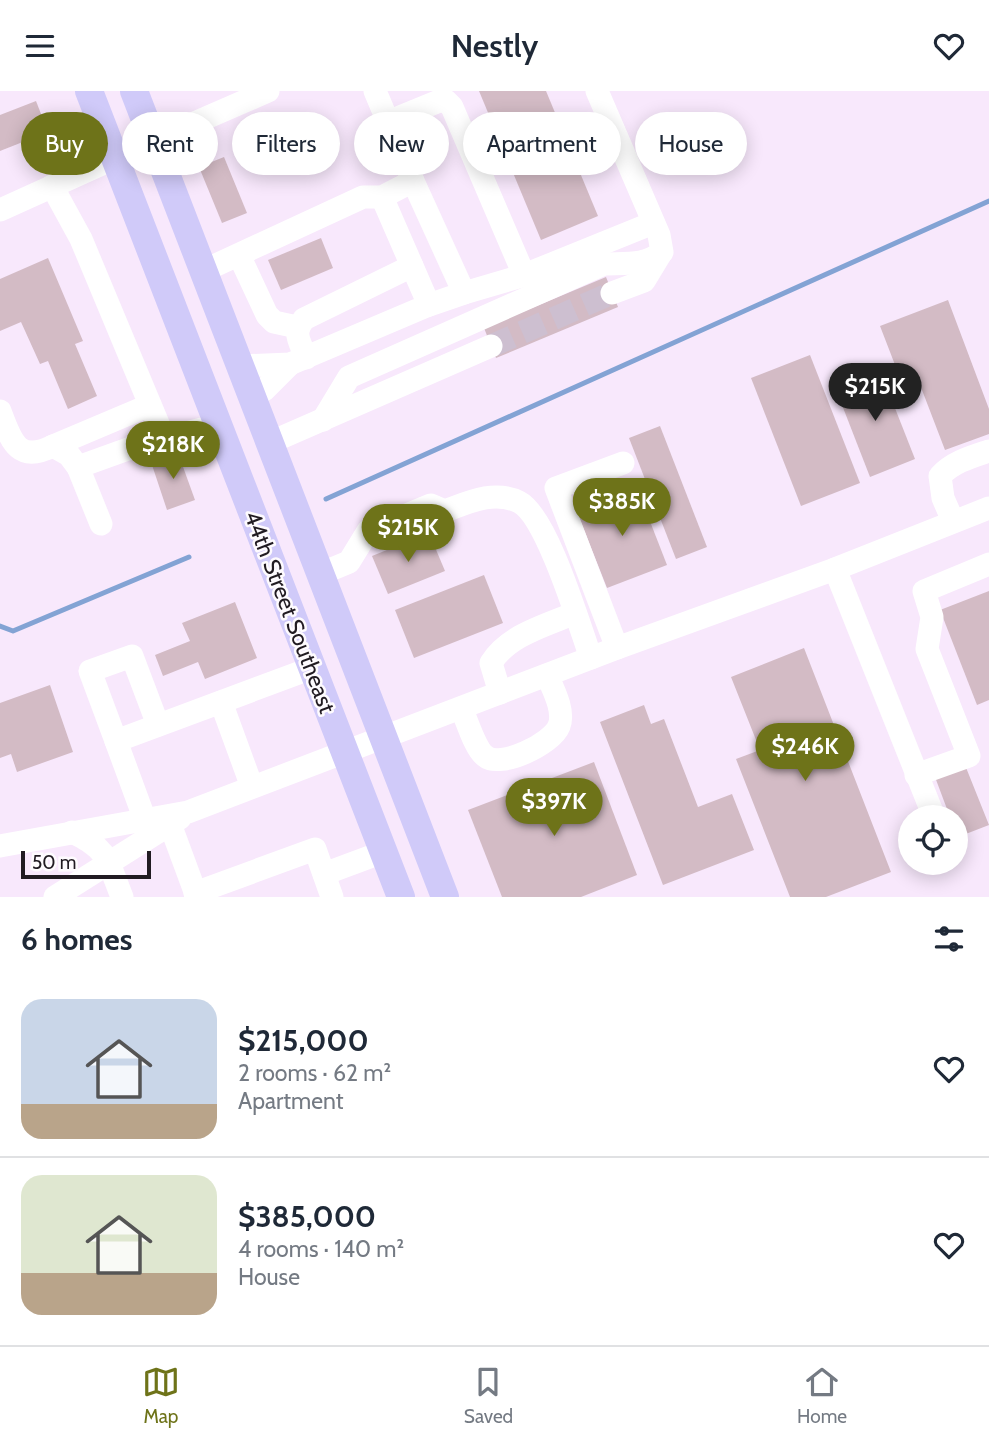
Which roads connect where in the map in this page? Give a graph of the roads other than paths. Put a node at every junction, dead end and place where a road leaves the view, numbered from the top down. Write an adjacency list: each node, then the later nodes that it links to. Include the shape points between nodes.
1 (89, 91): 10 (main road, 44th Street Southeast)
2 (134, 91): 6 (main road, 44th Street Southeast)
3 (268, 91): 9 (street)
4 (374, 91): 7 (street)
5 (597, 91): 18 (street)
6 (142, 112)
7 (383, 112)
8 (412, 112): 23 (street, via 439,101 452,107)
9 (218, 113)
10 (115, 158): 14 (street); 15 (main road, via 138,158); 35 (main road, 44th Street Southeast)
11 (166, 175): 15 (main road, 44th Street Southeast)
12 (410, 175): 13 (street)
13 (413, 181): 16 (street); 24 (street)
14 (52, 187): 17 (street); 32 (street, via 81,239)
15 (173, 193): 22 (main road, 44th Street Southeast)
16 (382, 197): 20 (street, via 363,197); 21 (street)
17 (0, 210)
18 (653, 223): 19 (street); 23 (street)
19 (662, 252): 25 (street, via 645,281); 34 (street, via 640,263 604,264 349,377)
20 (239, 255): 22 (street); 27 (street, via 267,315 274,323)
21 (412, 266): 26 (street); 27 (street, via 304,319)
22 (203, 271): 30 (main road, 44th Street Southeast)
23 (524, 275): 24 (street)
24 (464, 293): 26 (street)
25 (612, 293)
26 (429, 305): 29 (street)
27 (297, 327): 29 (street)
28 (491, 346): 34 (street)
29 (298, 361): 30 (street); 31 (street)
30 (240, 366): 31 (main road, 44th Street Southeast)
31 (252, 398): 38 (main road, 44th Street Southeast)
32 (150, 405): 36 (street); 37 (street)
33 (0, 411): 37 (street, via 18,448 26,452)
34 (323, 420): 38 (street)
35 (219, 428): 36 (street); 38 (main road, via 245,454 256,456); 43 (main road, 44th Street Southeast)
36 (164, 438): 41 (street)
37 (53, 446): 41 (street)
38 (271, 447): 46 (main road, 44th Street Southeast)
39 (989, 452): 44 (street, via 960,461 940,476)
40 (623, 463): 51 (street, via 556,488)
41 (78, 467): 45 (street)
42 (989, 509): 44 (street)
43 (253, 515): 46 (main road, via 280,513); 53 (main road, 44th Street Southeast)
44 (953, 521): 48 (street)
45 (101, 524)
46 (306, 539): 49 (main road, 44th Street Southeast)
47 (989, 564): 62 (street, via 924,591 932,617 927,649 969,756)
48 (835, 569): 51 (street); 62 (street)
49 (320, 574): 50 (street, via 349,562 368,531 431,505 446,511 479,498 499,496 519,502 533,513); 59 (main road, 44th Street Southeast)
50 (575, 614): 52 (street); 55 (street, via 502,647 491,663)
51 (617, 648): 52 (street)
52 (592, 658): 54 (street)
53 (312, 668): 56 (street); 61 (main road, 44th Street Southeast)
54 (547, 675): 55 (street); 57 (street, via 560,711 560,725 552,737 529,751 489,759 482,754)
55 (500, 693): 57 (street)
56 (221, 702): 58 (street); 63 (street)
57 (461, 708): 59 (street)
58 (158, 725): 60 (street); 60 (street, via 132,656 90,671)
59 (382, 737): 61 (street); 77 (main road, 44th Street Southeast)
60 (116, 741): 66 (street)
61 (344, 751): 63 (street); 69 (main road, 44th Street Southeast)
62 (916, 775): 64 (street)
63 (253, 787): 65 (street)
64 (929, 805)
65 (179, 818): 66 (street); 70 (street); 72 (street)
66 (145, 820): 67 (street)
67 (72, 832): 68 (street); 70 (street, via 93,842)
68 (0, 846)
69 (383, 852): 71 (street); 76 (main road, 44th Street Southeast)
70 (109, 863): 73 (street); 74 (street)
71 (324, 874): 72 (street, via 315,849); 75 (street)
72 (196, 895)
73 (55, 897)
74 (122, 897)
75 (332, 897)
76 (401, 897)
77 (444, 897)

